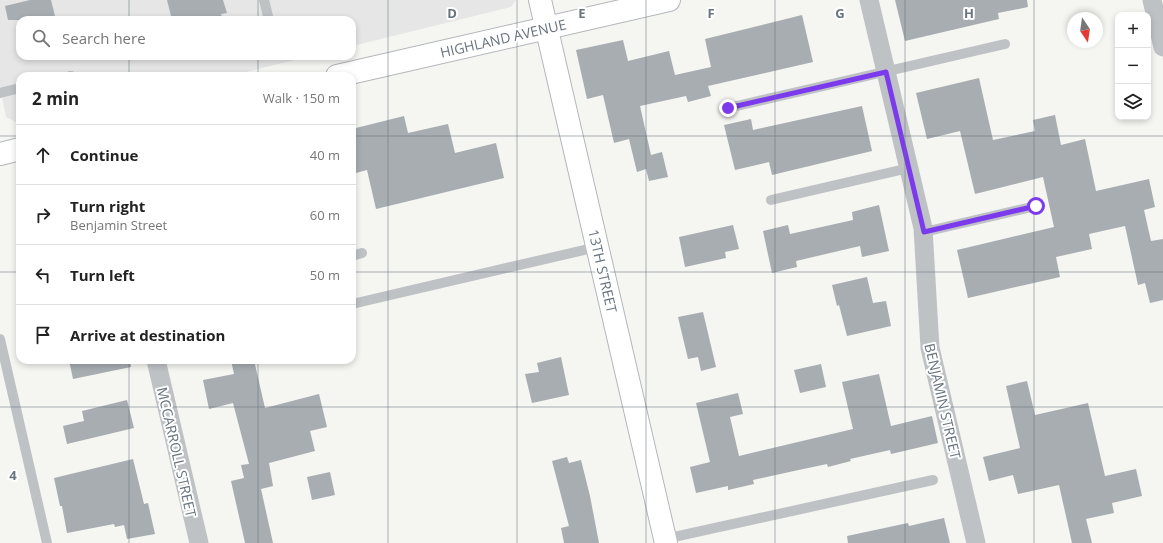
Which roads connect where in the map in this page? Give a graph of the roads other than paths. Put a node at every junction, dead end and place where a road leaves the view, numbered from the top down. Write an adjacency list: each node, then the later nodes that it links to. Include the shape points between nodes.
1 (264, 0): 6 (lane)
2 (540, 0): 7 (main road, 13TH STREET)
3 (669, 0): 7 (main road, HIGHLAND AVENUE)
4 (869, 0): 11 (street, BENJAMIN STREET)
5 (1152, 0): 9 (street)
6 (268, 16)
7 (546, 28): 10 (main road, HIGHLAND AVENUE); 21 (main road, 13TH STREET)
8 (1005, 44): 11 (lane)
9 (1163, 46)
10 (354, 72)
11 (886, 72): 14 (lane); 17 (street, BENJAMIN STREET)
12 (16, 89): 13 (lane)
13 (0, 93)
14 (728, 108)
15 (16, 150): 16 (main road)
16 (0, 154)
17 (909, 168): 18 (lane); 20 (street, BENJAMIN STREET)
18 (771, 200)
19 (1036, 206): 20 (lane)
20 (924, 232): 31 (street, BENJAMIN STREET, via 930,348)
21 (597, 247): 24 (lane); 28 (main road, 13TH STREET)
22 (362, 253): 23 (lane)
23 (356, 255)
24 (356, 303)
25 (0, 340): 29 (lane)
26 (157, 364): 30 (street, MCCARROLL STREET)
27 (933, 480): 28 (lane)
28 (665, 541)
29 (47, 543)
30 (199, 543)
31 (976, 543)

